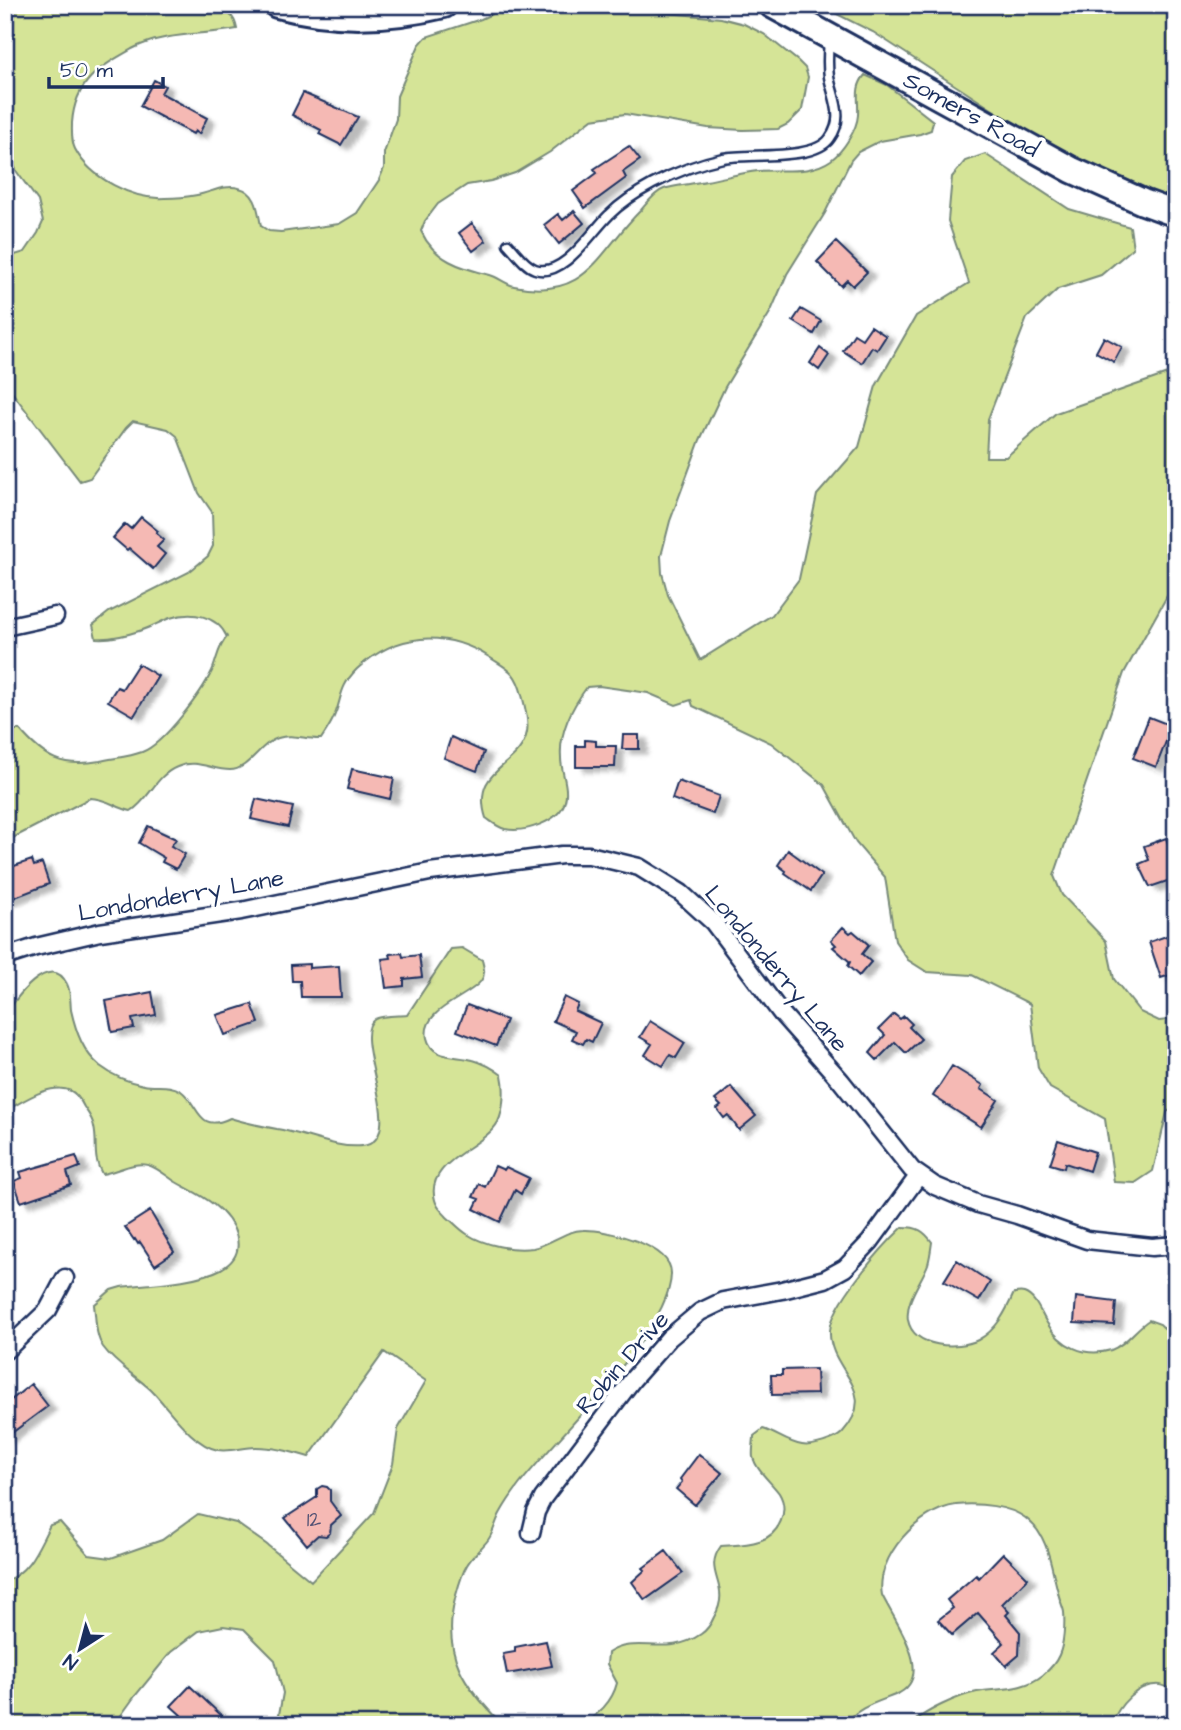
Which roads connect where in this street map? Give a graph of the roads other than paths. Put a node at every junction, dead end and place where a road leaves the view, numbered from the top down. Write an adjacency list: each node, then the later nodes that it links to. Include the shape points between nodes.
1 (278, 5): 2 (main road, via 362,18)
2 (444, 5)
3 (772, 5): 4 (main road, Somers Road)
4 (829, 37): 5 (main road, Somers Road, via 1072,170); 6 (lane, via 828,70 838,116 830,140 818,149 720,159 653,184 608,215 557,267 544,271 533,269)
5 (1176, 214)
6 (508, 244)
7 (55, 616): 8 (street)
8 (5, 627)
9 (5, 957): 10 (street, Londonderry Lane, via 100,932 241,911 430,872 589,855 639,867 681,893 713,922 781,1013)
10 (919, 1175): 11 (street, Londonderry Lane, via 978,1205 1087,1240); 14 (street, Robin Drive, via 845,1268 825,1279 723,1301 700,1312 669,1338 543,1498)
11 (1176, 1245)
12 (65, 1278): 13 (street, via 48,1310)
13 (5, 1351)
14 (531, 1533)

